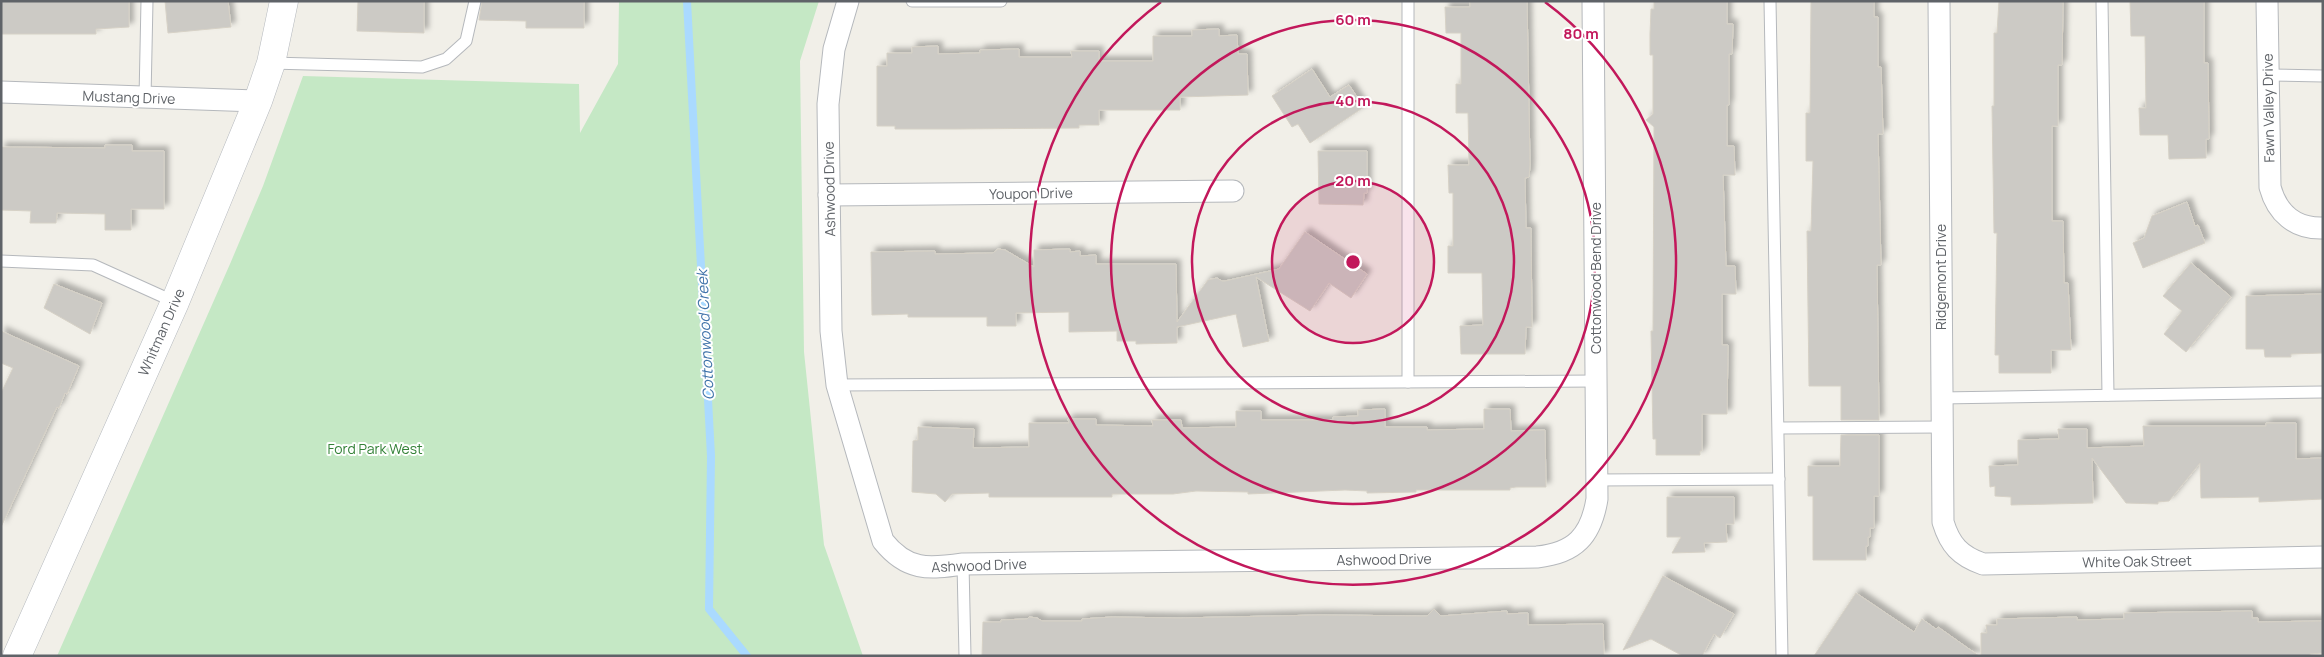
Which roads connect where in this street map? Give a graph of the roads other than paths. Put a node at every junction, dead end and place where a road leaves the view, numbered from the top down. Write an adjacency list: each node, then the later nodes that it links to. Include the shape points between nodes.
1 (147, 1): 17 (lane)
2 (284, 1): 13 (street, Whitman Drive)
3 (475, 1): 13 (lane, via 466,41 446,59 422,67)
4 (848, 1): 20 (street, Ashwood Drive, via 834,49 830,78)
5 (912, 1): 6 (lane)
6 (1001, 1)
7 (1408, 1): 25 (lane)
8 (1593, 1): 24 (street, Cottonwood Bend Drive)
9 (1770, 1): 31 (lane)
10 (1939, 1): 29 (street, Ridgemont Drive)
11 (2102, 1): 28 (lane)
12 (2267, 1): 14 (street, Fawn Valley Drive)
13 (271, 63): 18 (street, Whitman Drive)
14 (2268, 75): 15 (lane); 21 (street, Fawn Valley Drive, via 2273,200 2280,212 2291,220 2303,226)
15 (2323, 76)
16 (1, 92): 17 (street, Mustang Drive)
17 (145, 98): 18 (street, Mustang Drive)
18 (258, 101): 23 (street, Whitman Drive)
19 (1233, 191): 20 (street, Youpon Drive)
20 (829, 195): 26 (street, Ashwood Drive, via 831,330)
21 (2323, 228)
22 (1, 261): 23 (lane, via 93,265)
23 (175, 302): 38 (street, Whitman Drive)
24 (1596, 381): 25 (lane); 33 (street, Cottonwood Bend Drive)
25 (1408, 382): 26 (lane)
26 (837, 385): 37 (street, Ashwood Drive, via 883,541 906,562 921,567)
27 (2323, 392): 28 (lane)
28 (2108, 395): 29 (lane)
29 (1942, 398): 30 (street, Ridgemont Drive)
30 (1942, 427): 31 (lane); 35 (street, Ridgemont Drive, via 1943,522)
31 (1779, 428): 32 (lane)
32 (1779, 479): 33 (lane); 40 (lane)
33 (1596, 480): 34 (street, Cottonwood Bend Drive, via 1594,517 1586,534)
34 (1572, 547): 37 (street, Ashwood Drive, via 1556,555 1537,557)
35 (1956, 549): 36 (street, White Oak Street, via 1983,564)
36 (2323, 557)
37 (963, 564): 39 (lane)
38 (18, 656)
39 (965, 656)
40 (1782, 656)

